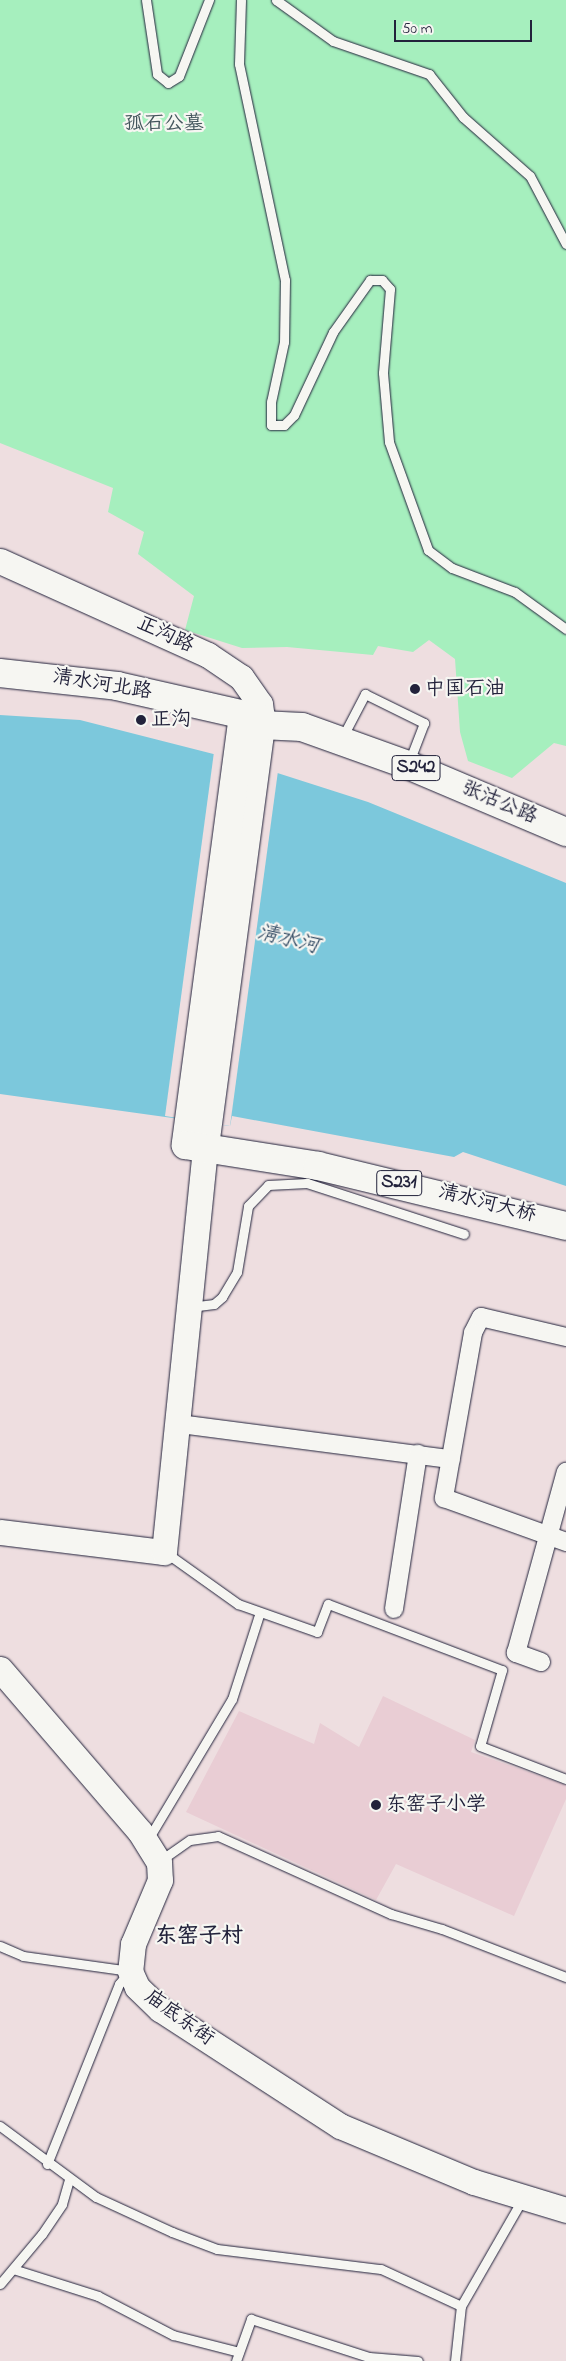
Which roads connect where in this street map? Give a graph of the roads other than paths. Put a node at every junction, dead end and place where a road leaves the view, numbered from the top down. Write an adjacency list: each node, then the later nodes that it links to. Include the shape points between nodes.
1 (146, 0): 2 (lane, via 157,74 168,83 179,76)
2 (209, 0)
3 (241, 0): 8 (lane, via 240,64 285,280 284,342 270,402 271,425 284,425 294,415 333,332 370,280 382,280 390,289 383,373 389,442 428,550 452,568 515,592)
4 (276, 0): 5 (lane, via 333,41 429,74 463,117 530,176)
5 (566, 244)
6 (0, 561): 11 (street, 正沟路, via 208,655 241,677 260,704)
7 (0, 572): 11 (street, 正沟路, via 71,600 201,665 237,697)
8 (566, 629)
9 (0, 673): 11 (main road, 清水河北路, via 117,686)
10 (0, 685): 11 (main road, 清水河北路, via 128,701)
11 (254, 724): 12 (main road, 张沽公路 / S242, via 302,727); 15 (main road, 正沟路, via 246,761)
12 (341, 741): 13 (main road, 张沽公路 / S242); 13 (lane, via 365,694 424,723)
13 (408, 765): 14 (main road, 张沽公路 / S242)
14 (566, 832)
15 (204, 1137): 16 (main road, 清水河大桥 / S231, via 431,1190); 18 (street, via 184,1156 200,1192)
16 (566, 1226)
17 (464, 1234): 18 (lane, via 307,1183 268,1184 248,1206 237,1272 222,1296 214,1304)
18 (190, 1307): 20 (street)
19 (566, 1337): 22 (street, via 482,1317 473,1333)
20 (180, 1424): 21 (street); 27 (street)
21 (418, 1454): 22 (street); 28 (street)
22 (451, 1459): 25 (street, via 444,1498)
23 (566, 1472): 25 (street)
24 (0, 1532): 27 (street)
25 (548, 1535): 26 (street); 30 (street, via 516,1654)
26 (566, 1542)
27 (164, 1552): 29 (lane, via 218,1593)
28 (394, 1609)
29 (260, 1612): 32 (lane, via 317,1632 328,1604 502,1670 480,1746); 33 (lane, via 232,1700)
30 (541, 1662)
31 (0, 1669): 33 (street)
32 (566, 1779)
33 (153, 1852): 35 (street, 庙底东街, via 160,1880 133,1944); 36 (lane, via 190,1840 218,1836 390,1914 442,1929)
34 (0, 1946): 35 (lane, via 23,1956)
35 (130, 1971): 38 (lane, via 119,1984); 40 (street, 庙底东街, via 137,1987 160,2009 340,2126 474,2182)
36 (566, 1977)
37 (0, 2126): 38 (lane)
38 (48, 2164): 39 (lane)
39 (69, 2179): 42 (lane, via 62,2204); 44 (lane, via 96,2197 217,2249 381,2269)
40 (524, 2198): 41 (street, 庙底东街); 44 (lane)
41 (566, 2210)
42 (13, 2269): 43 (lane); 45 (lane, via 98,2296 173,2335)
43 (0, 2284)
44 (461, 2306): 47 (lane)
45 (237, 2356): 46 (lane, via 251,2319 369,2357)
46 (418, 2361)
47 (454, 2361)

